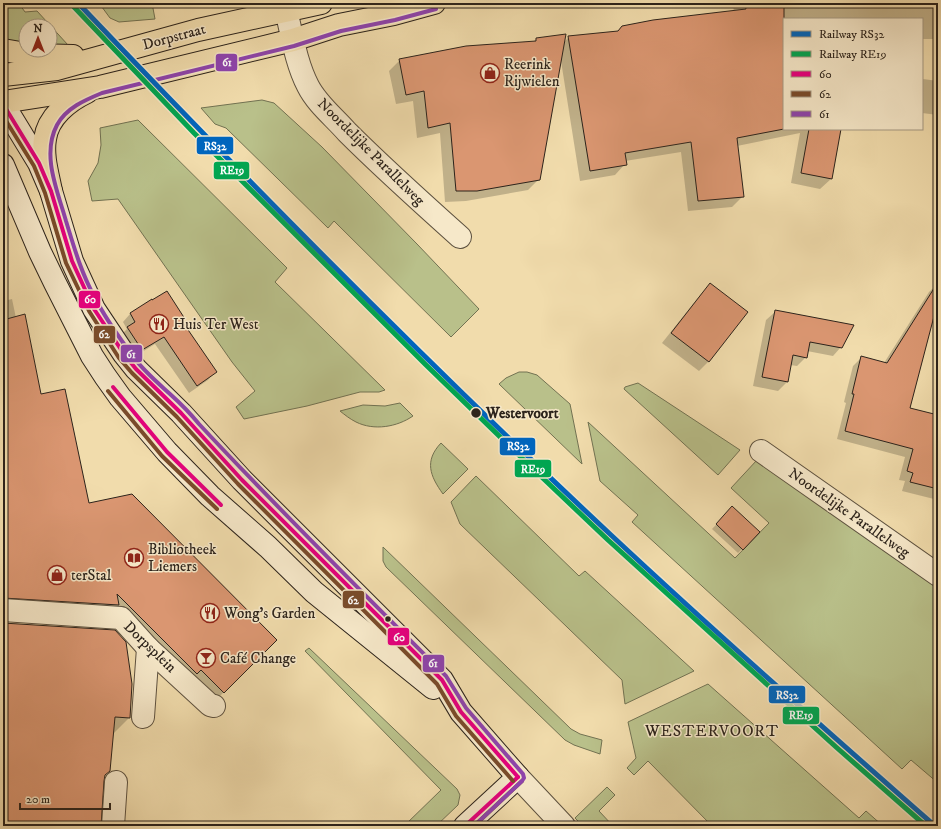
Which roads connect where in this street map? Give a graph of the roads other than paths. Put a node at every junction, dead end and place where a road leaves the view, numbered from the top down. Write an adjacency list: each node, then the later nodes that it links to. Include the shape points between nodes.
1 (321, 3): 3 (main road, Dorpstraat)
2 (434, 3): 4 (main road, Dorpstraat, via 339,25)
3 (286, 10): 4 (street, Noordelijke Parallelweg); 6 (main road, Dorpstraat, via 198,30)
4 (293, 40): 8 (main road, Dorpstraat); 12 (street, Noordelijke Parallelweg, via 308,86 322,106 366,151)
5 (3, 50): 6 (main road, via 32,55)
6 (100, 57): 7 (main road, Dorpstraat, via 57,69)
7 (3, 75)
8 (100, 88): 9 (main road, Dorpstraat); 11 (main road, via 73,100 61,110 48,128 45,161)
9 (3, 103): 11 (street, via 39,163)
10 (3, 166): 18 (street, via 55,283 92,356 120,397 167,452 314,592)
11 (51, 191): 18 (street, via 72,261 94,310 132,364 291,530 442,680)
12 (460, 237)
13 (761, 451): 14 (street, Noordelijke Parallelweg)
14 (938, 575)
15 (3, 610): 16 (street, Dorpsplein, via 121,618)
16 (148, 648): 17 (street, Dorpsplein); 19 (street)
17 (214, 706)
18 (462, 712): 20 (street)
19 (143, 717)
20 (518, 777): 23 (street); 24 (street)
21 (116, 782): 22 (street)
22 (113, 826)
23 (465, 826)
24 (564, 826)

